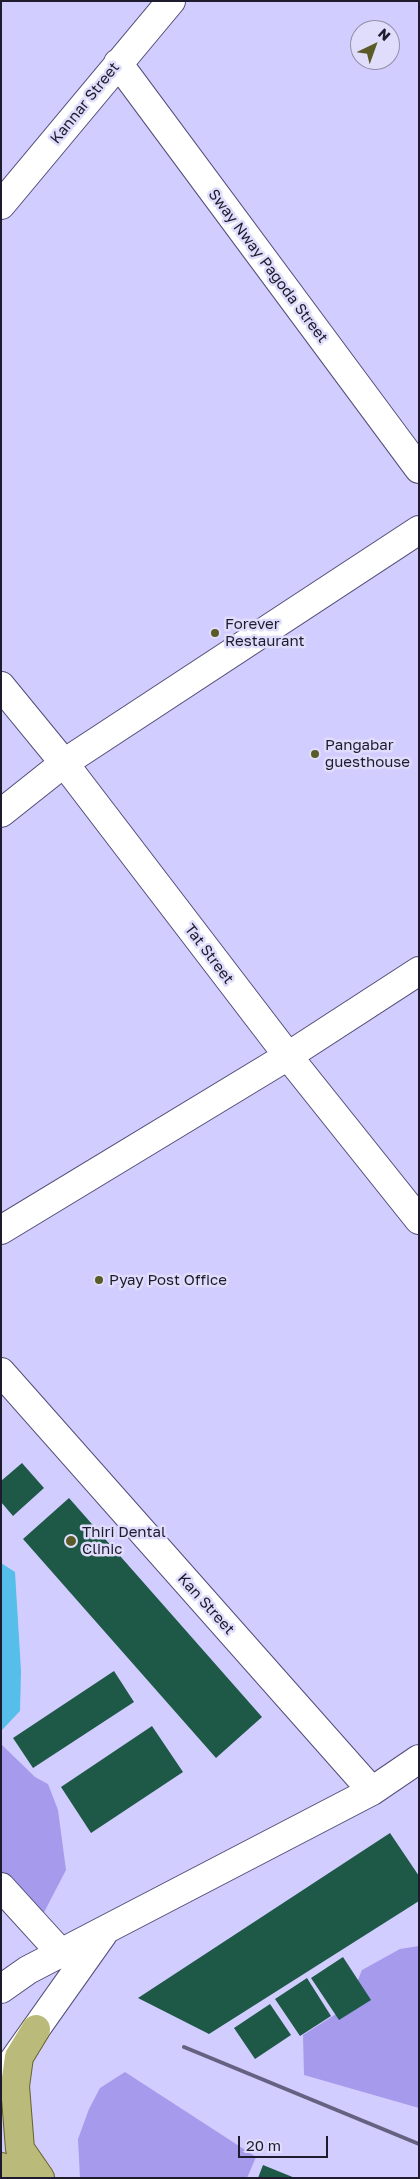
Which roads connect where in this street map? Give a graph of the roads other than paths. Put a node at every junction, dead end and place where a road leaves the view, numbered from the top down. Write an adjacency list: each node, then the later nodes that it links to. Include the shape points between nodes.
1 (170, 1): 2 (street, Kannar Street)
2 (118, 63): 3 (street, Kannar Street); 4 (street, Sway Nway Pagoda Street)
3 (1, 205)
4 (419, 469)
5 (419, 530): 7 (street)
6 (1, 686): 7 (street, Tat Street)
7 (64, 763): 8 (street); 10 (street, Tat Street)
8 (1, 813)
9 (419, 970): 10 (street)
10 (288, 1056): 11 (street, Tat Street); 12 (street)
11 (419, 1220)
12 (1, 1230)
13 (1, 1372): 15 (street, Kan Street)
14 (419, 1759): 15 (street)
15 (372, 1791): 17 (street)
16 (1, 1887): 18 (street)
17 (107, 1929): 18 (street); 22 (street)
18 (61, 1953): 19 (street)
19 (28, 1970): 20 (street); 21 (street)
20 (1, 1978)
21 (1, 1989)
22 (36, 2029): 23 (street); 26 (main road, via 19,2057 15,2086 20,2149)
23 (1, 2078)
24 (1, 2167): 25 (main road)
25 (14, 2178)
26 (40, 2178)

